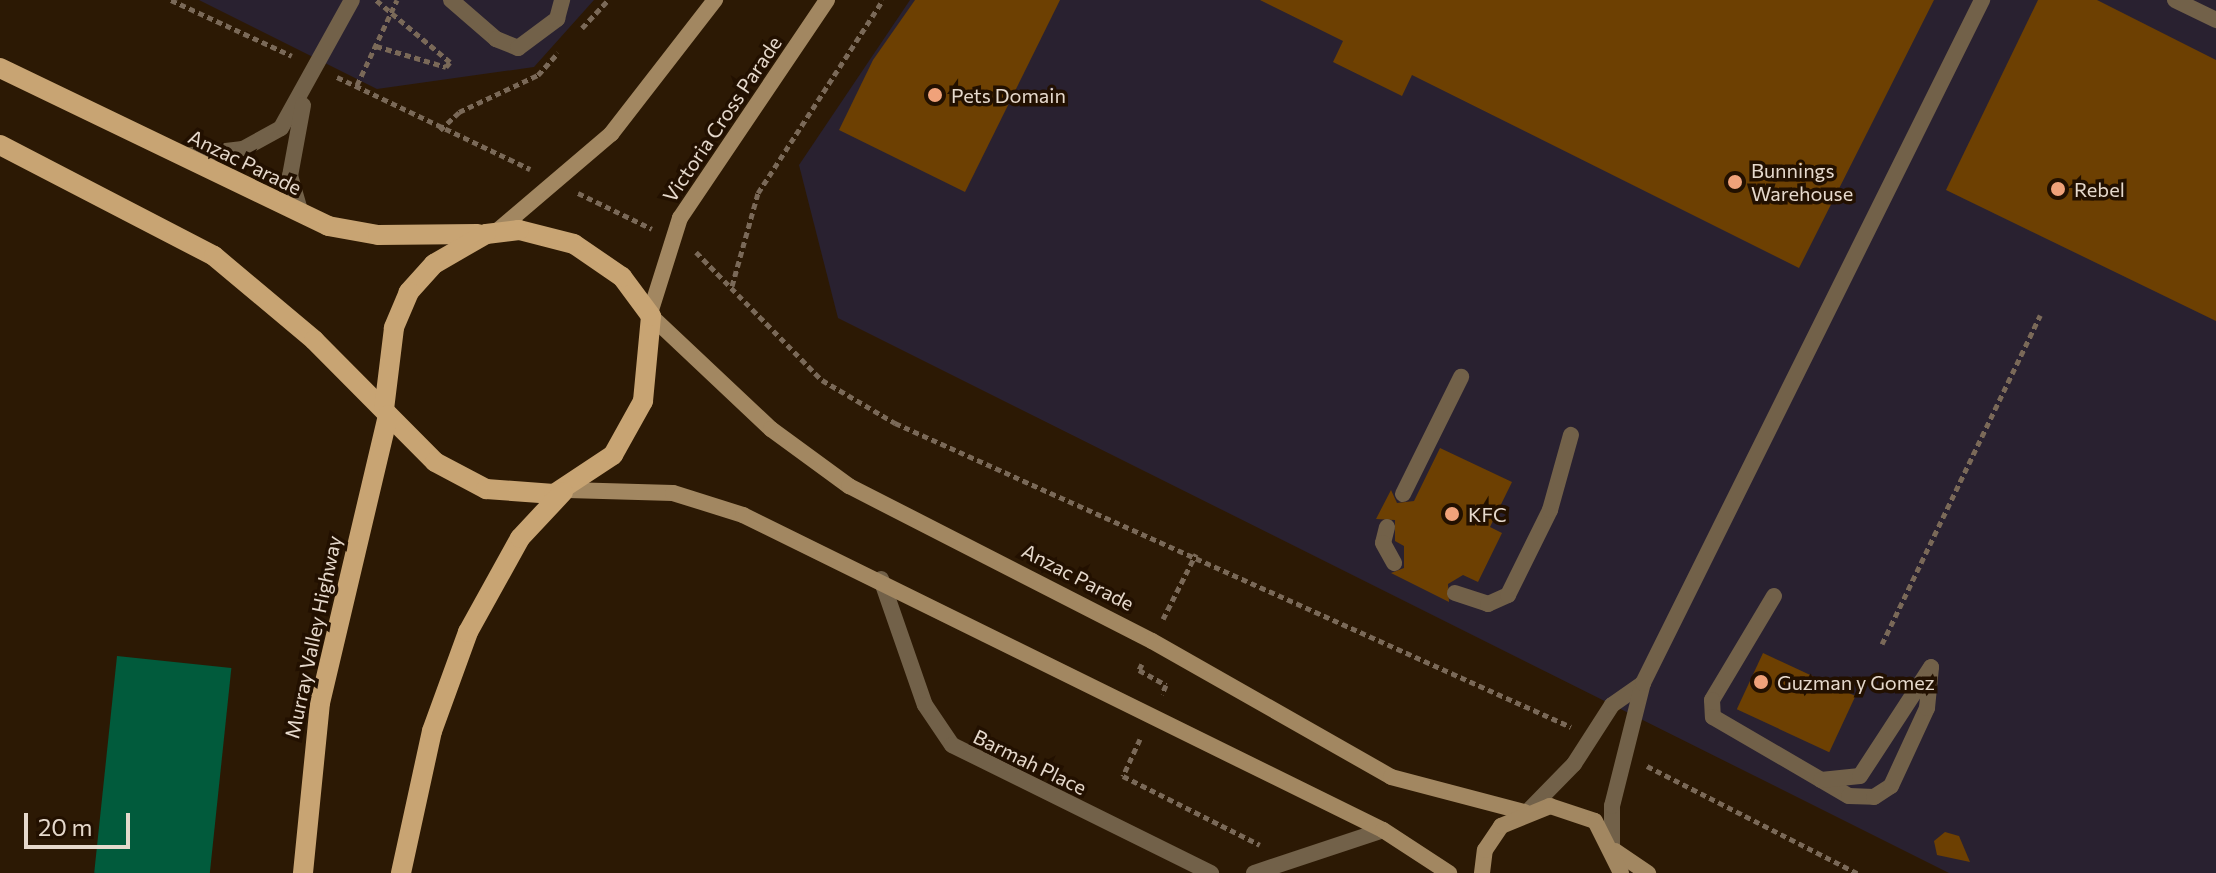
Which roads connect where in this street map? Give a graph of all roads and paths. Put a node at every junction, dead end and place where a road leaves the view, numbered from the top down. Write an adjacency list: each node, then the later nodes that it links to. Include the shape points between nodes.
1 (171, 0): 16 (path)
2 (352, 0): 16 (street)
3 (375, 0): 12 (path)
4 (397, 0): 12 (path)
5 (451, 0): 6 (street, via 496,39 518,48 536,42 557,19)
6 (562, 0)
7 (715, 0): 21 (main road, via 630,113)
8 (827, 0): 24 (main road, Victoria Cross Parade, via 702,181)
9 (883, 0): 25 (path, via 758,193)
10 (1982, 0): 39 (street)
11 (2175, 0): 13 (street)
12 (393, 9): 14 (path); 14 (path, via 450,62 446,67)
13 (2216, 20)
14 (376, 46): 17 (path)
15 (0, 68): 20 (main road, Anzac Parade)
16 (319, 68): 17 (path); 18 (street)
17 (357, 85): 21 (path, via 474,148)
18 (307, 92): 20 (street, via 265,141 227,153); 22 (street, via 290,176 291,196)
19 (0, 145): 29 (main road, via 214,256)
20 (175, 156): 22 (main road, Anzac Parade)
21 (560, 182): 23 (main road); 24 (path)
22 (305, 217): 23 (main road, Anzac Parade, via 378,235)
23 (491, 232): 26 (main road, via 538,233 591,253); 29 (main road, via 434,264 409,292 394,328)
24 (673, 236): 25 (path); 26 (main road, Victoria Cross Parade)
25 (732, 286): 40 (path, via 822,380 895,423)
26 (650, 314): 31 (main road, via 651,360 638,417 613,455); 43 (main road, Anzac Parade, via 789,444 849,486 1152,641 1391,777)
27 (2040, 315): 38 (path)
28 (1461, 377): 32 (street)
29 (386, 412): 31 (main road, via 459,479 500,493); 46 (main road, Murray Valley Highway, via 320,703)
30 (1571, 435): 36 (street, via 1550,510 1508,595 1488,604)
31 (565, 491): 35 (main road, via 613,487 694,498); 47 (main road, via 507,557 463,645 432,731)
32 (1403, 494)
33 (1387, 527): 34 (street, via 1383,543)
34 (1394, 563)
35 (881, 579): 44 (main road); 48 (street, Barmah Place, via 925,705 952,745)
36 (1455, 593)
37 (1774, 596): 42 (street, via 1711,710 1722,727)
38 (1882, 644)
39 (1643, 683): 40 (street, via 1612,705); 41 (street)
40 (1591, 737): 43 (street)
41 (1627, 756): 45 (street, via 1612,806); 54 (path)
42 (1820, 780): 42 (street, via 1849,796 1883,794 1927,708 1931,667 1860,776)
43 (1527, 810): 45 (main road, Anzac Parade, via 1580,812); 51 (main road, via 1491,838)
44 (1383, 830): 49 (street); 50 (main road)
45 (1614, 848): 52 (main road); 53 (main road)
46 (303, 873)
47 (401, 873)
48 (1211, 873)
49 (1254, 873)
50 (1449, 873)
51 (1482, 873)
52 (1621, 873)
53 (1648, 873)
54 (1857, 873)

